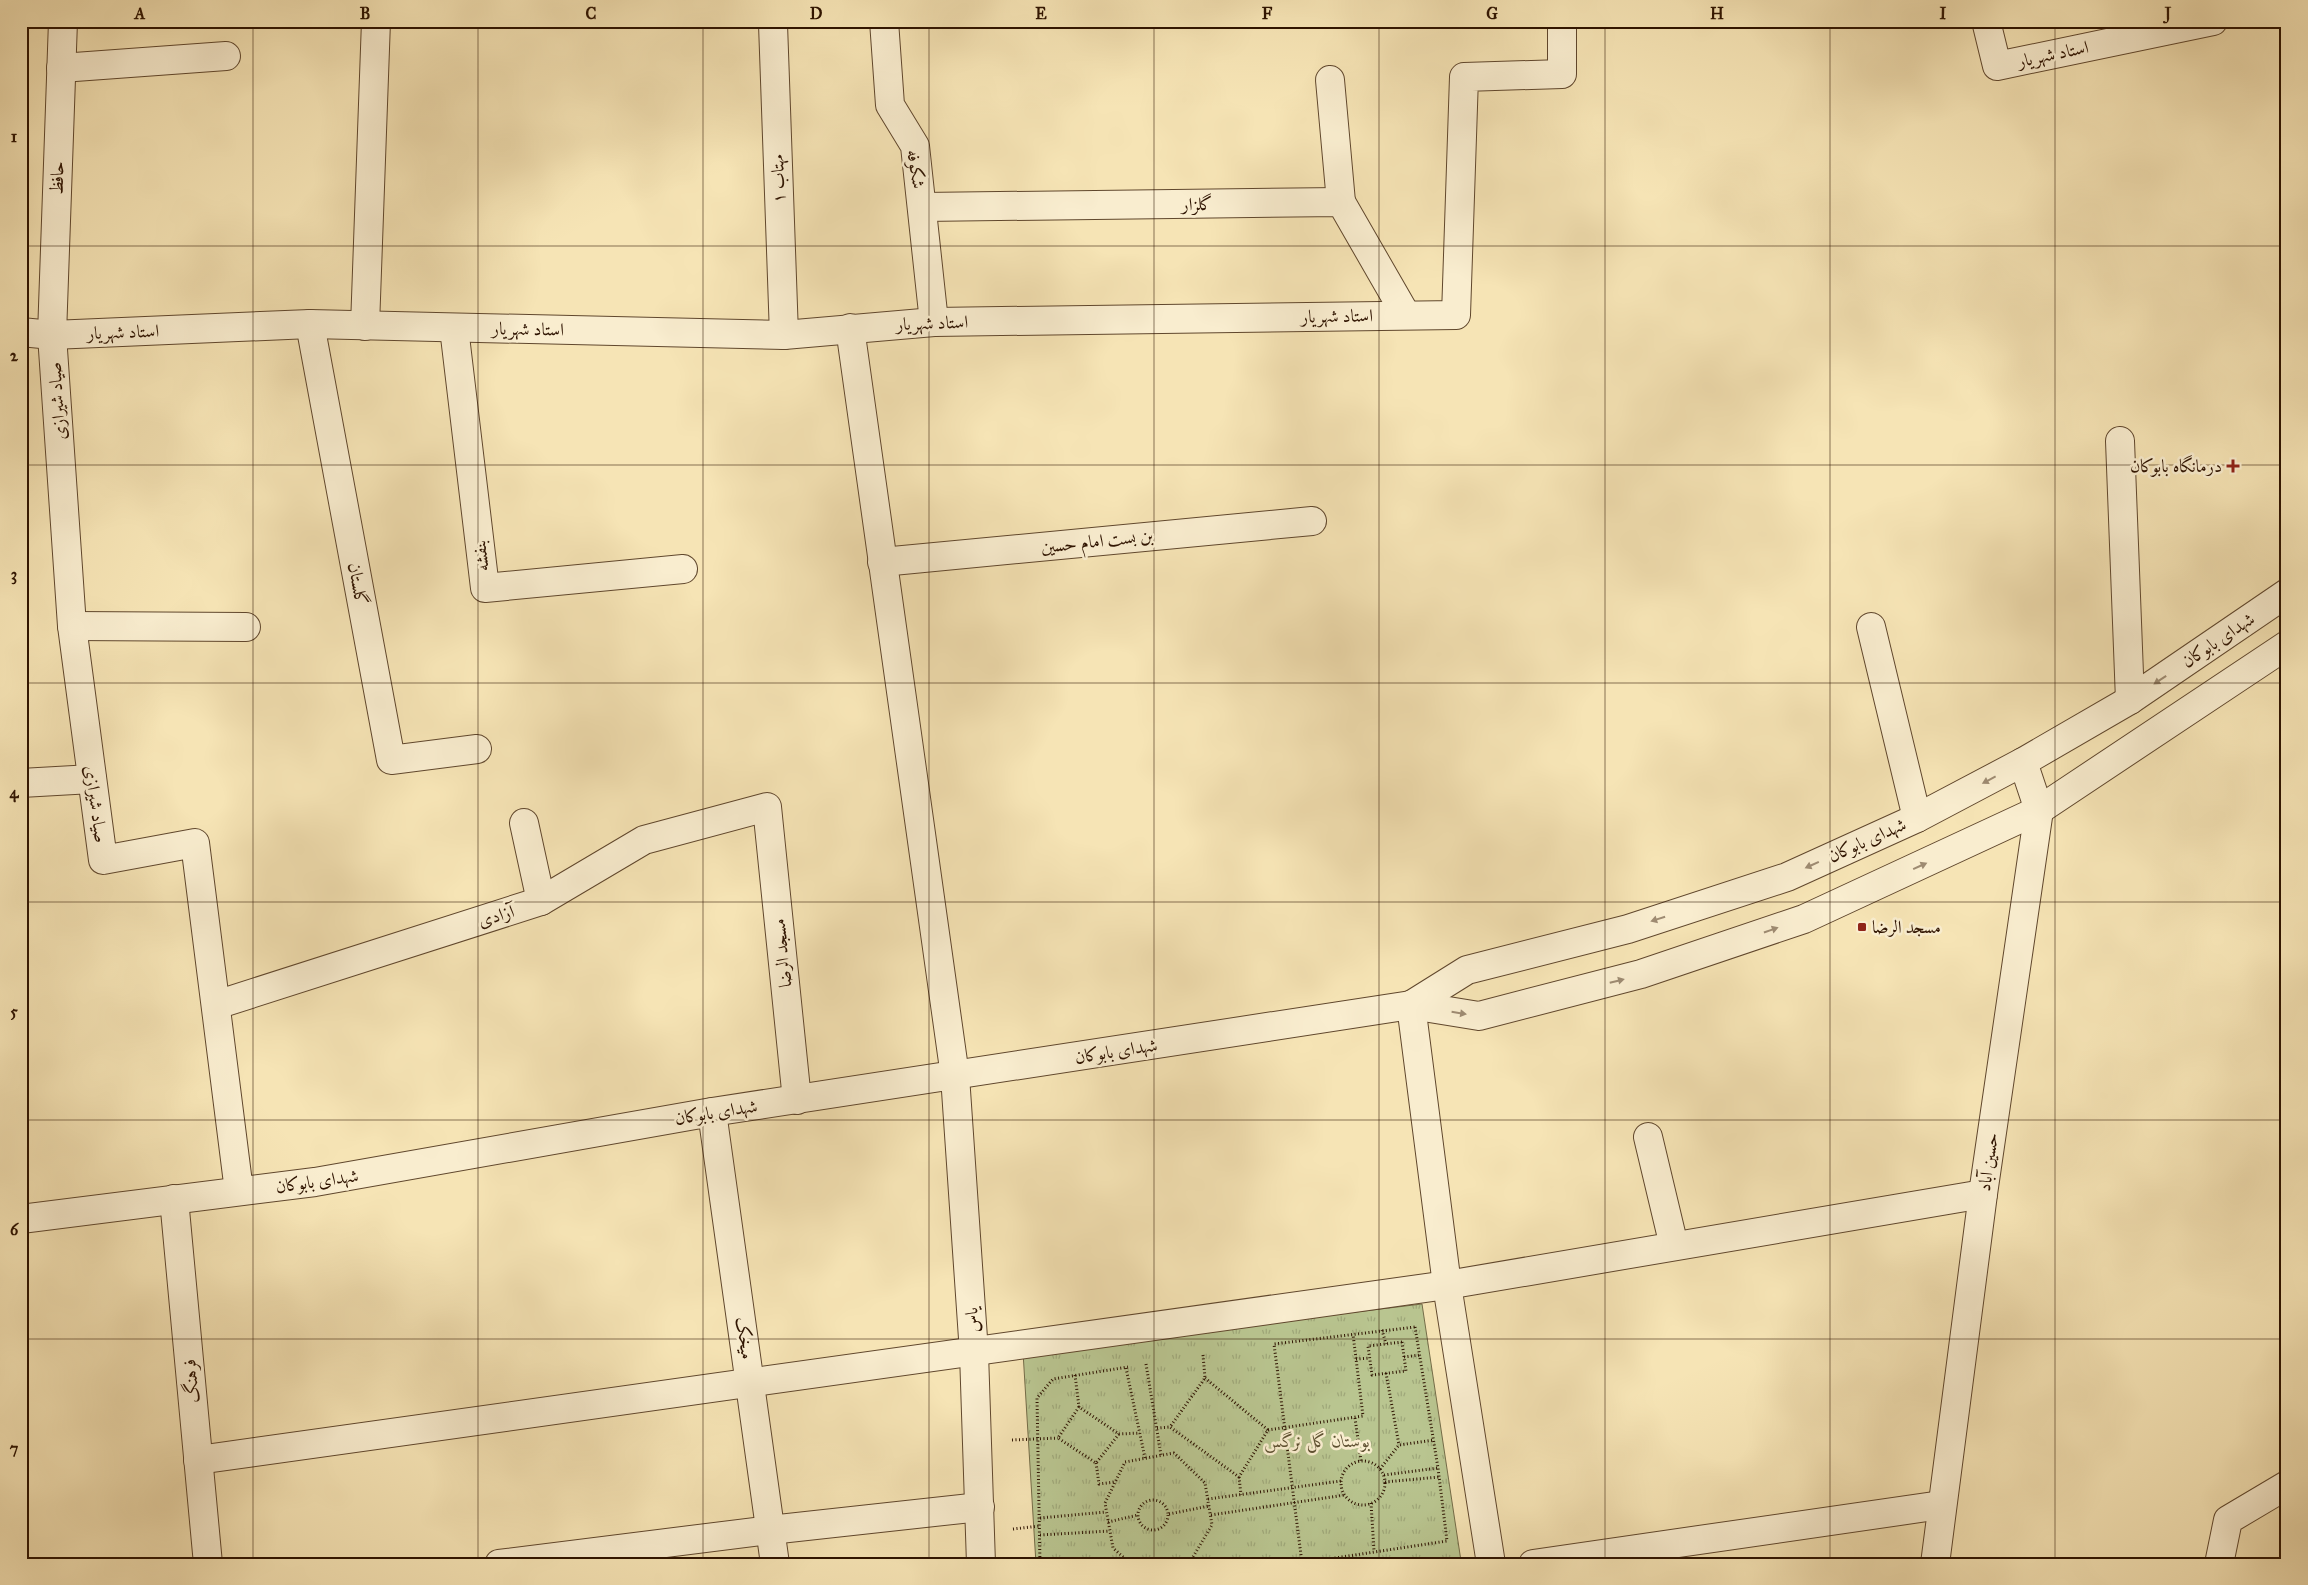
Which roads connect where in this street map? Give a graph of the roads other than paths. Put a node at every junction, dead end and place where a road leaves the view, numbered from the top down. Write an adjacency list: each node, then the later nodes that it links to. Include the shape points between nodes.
1 (63, 21): 9 (street, حافظ)
2 (376, 21): 16 (street)
3 (884, 21): 12 (street, شکوفه, via 890,105 915,146)
4 (1562, 21): 13 (street, استاد شهریار, via 1562,74 1464,77 1456,314)
5 (1986, 21): 6 (street, استاد شهریار, via 1997,66)
6 (2213, 21)
7 (773, 24): 21 (street, مهتاب ۱)
8 (226, 56): 9 (street)
9 (61, 68): 20 (street, حافظ)
10 (1330, 80): 11 (street)
11 (1341, 202): 12 (street, گلزار); 13 (street)
12 (922, 207): 14 (street, شکوفه)
13 (1406, 315): 14 (street, استاد شهریار)
14 (934, 322): 18 (street, استاد شهریار)
15 (310, 324): 16 (street, استاد شهریار); 20 (street, استاد شهریار); 32 (street, گلستان, via 391,760)
16 (365, 326): 17 (street, استاد شهریار)
17 (454, 328): 21 (street, استاد شهریار); 25 (street, بنفشه, via 485,588)
18 (850, 328): 21 (street, استاد شهریار); 24 (street, یاس)
19 (21, 332): 20 (street, استاد شهریار)
20 (52, 335): 27 (street, صیاد شیرازی)
21 (784, 335)
22 (2120, 441): 31 (street)
23 (1312, 521): 24 (street, بن بست امام حسین)
24 (882, 562): 43 (street, یاس)
25 (683, 569)
26 (2287, 593): 31 (street, شهدای بابوکان, one-way to 31)
27 (72, 626): 28 (street); 34 (street, صیاد شیرازی)
28 (246, 626)
29 (1871, 626): 38 (street)
30 (2287, 645): 37 (street, شهدای بابوکان)
31 (2130, 700): 33 (street, شهدای بابوکان)
32 (477, 749)
33 (2023, 762): 37 (street, حسین آباد); 38 (street, شهدای بابوکان, one-way to 38)
34 (92, 779): 35 (street); 41 (street, صیاد شیرازی, via 103,860 195,843)
35 (21, 783)
36 (767, 807): 40 (street, آزادی, via 644,840); 44 (street, مسجد الرضا)
37 (2039, 810): 42 (street, شهدای بابوکان, one-way to 37, via 1479,1016 1642,974 1804,919); 48 (street, حسین آباد)
38 (1917, 818): 42 (street, شهدای بابوکان, one-way to 42, via 1786,877 1628,929 1467,970)
39 (524, 824): 40 (street)
40 (541, 902): 41 (street, آزادی)
41 (216, 1006): 47 (street, صیاد شیرازی)
42 (1411, 1006): 43 (street, شهدای بابوکان); 52 (street)
43 (954, 1076): 44 (street, شهدای بابوکان); 53 (street, یاس)
44 (797, 1100): 45 (street, شهدای بابوکان)
45 (712, 1112): 47 (street, شهدای بابوکان, via 315,1182); 54 (street, میخک)
46 (1648, 1137): 51 (street)
47 (239, 1191): 49 (street, شهدای بابوکان)
48 (1983, 1194): 51 (street); 57 (street, حسین آباد)
49 (174, 1199): 50 (street, شهدای بابوکان); 55 (street, فرهنگ)
50 (21, 1219)
51 (1674, 1246): 52 (street)
52 (1448, 1285): 53 (street); 64 (street)
53 (974, 1353): 54 (street); 58 (street, یاس)
54 (751, 1383): 55 (street); 59 (street, میخک)
55 (198, 1460): 60 (street, فرهنگ)
56 (2287, 1486): 67 (street, via 2228,1520)
57 (1941, 1505): 65 (street); 66 (street, حسین آباد)
58 (980, 1507): 59 (street); 63 (street, یاس)
59 (770, 1530): 61 (street); 62 (street, میخک)
60 (208, 1564)
61 (499, 1564)
62 (775, 1564)
63 (981, 1564)
64 (1491, 1564)
65 (1533, 1564)
66 (1935, 1564)
67 (2219, 1564)

